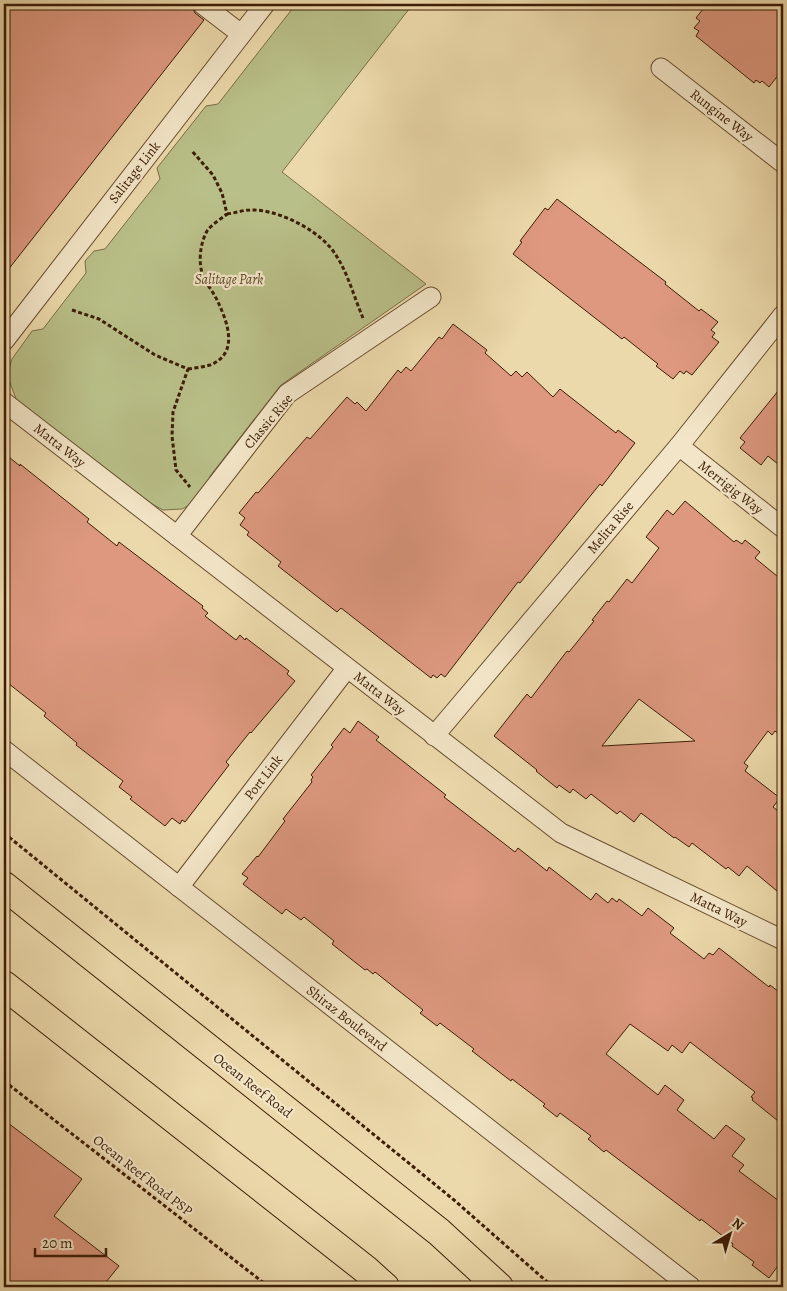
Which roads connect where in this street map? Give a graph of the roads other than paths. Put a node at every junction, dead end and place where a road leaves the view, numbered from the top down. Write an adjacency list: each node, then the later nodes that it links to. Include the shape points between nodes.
1 (202, 4): 3 (street)
2 (265, 4): 3 (street, Salitage Link)
3 (241, 34): 8 (street, Salitage Link)
4 (661, 68): 5 (street, Rungine Way)
5 (783, 163)
6 (432, 297): 12 (street, Classic Rise, via 288,394)
7 (783, 315): 10 (street, Melita Rise)
8 (4, 341)
9 (4, 402): 12 (street, Matta Way)
10 (679, 446): 11 (street, Merrigig Way); 14 (street, Melita Rise)
11 (783, 528)
12 (177, 536): 13 (street, Matta Way)
13 (347, 668): 14 (street, Matta Way); 17 (street, Port Link)
14 (434, 736): 18 (street, Matta Way, via 561,833)
15 (4, 750): 17 (street, Shiraz Boulevard)
16 (4, 886): 23 (main road, Ocean Reef Road, via 439,1232)
17 (179, 886): 24 (street, Shiraz Boulevard)
18 (783, 940)
19 (4, 985): 21 (main road)
20 (4, 1005): 21 (main road)
21 (62, 1032): 22 (main road)
22 (385, 1287)
23 (499, 1287)
24 (691, 1287)

